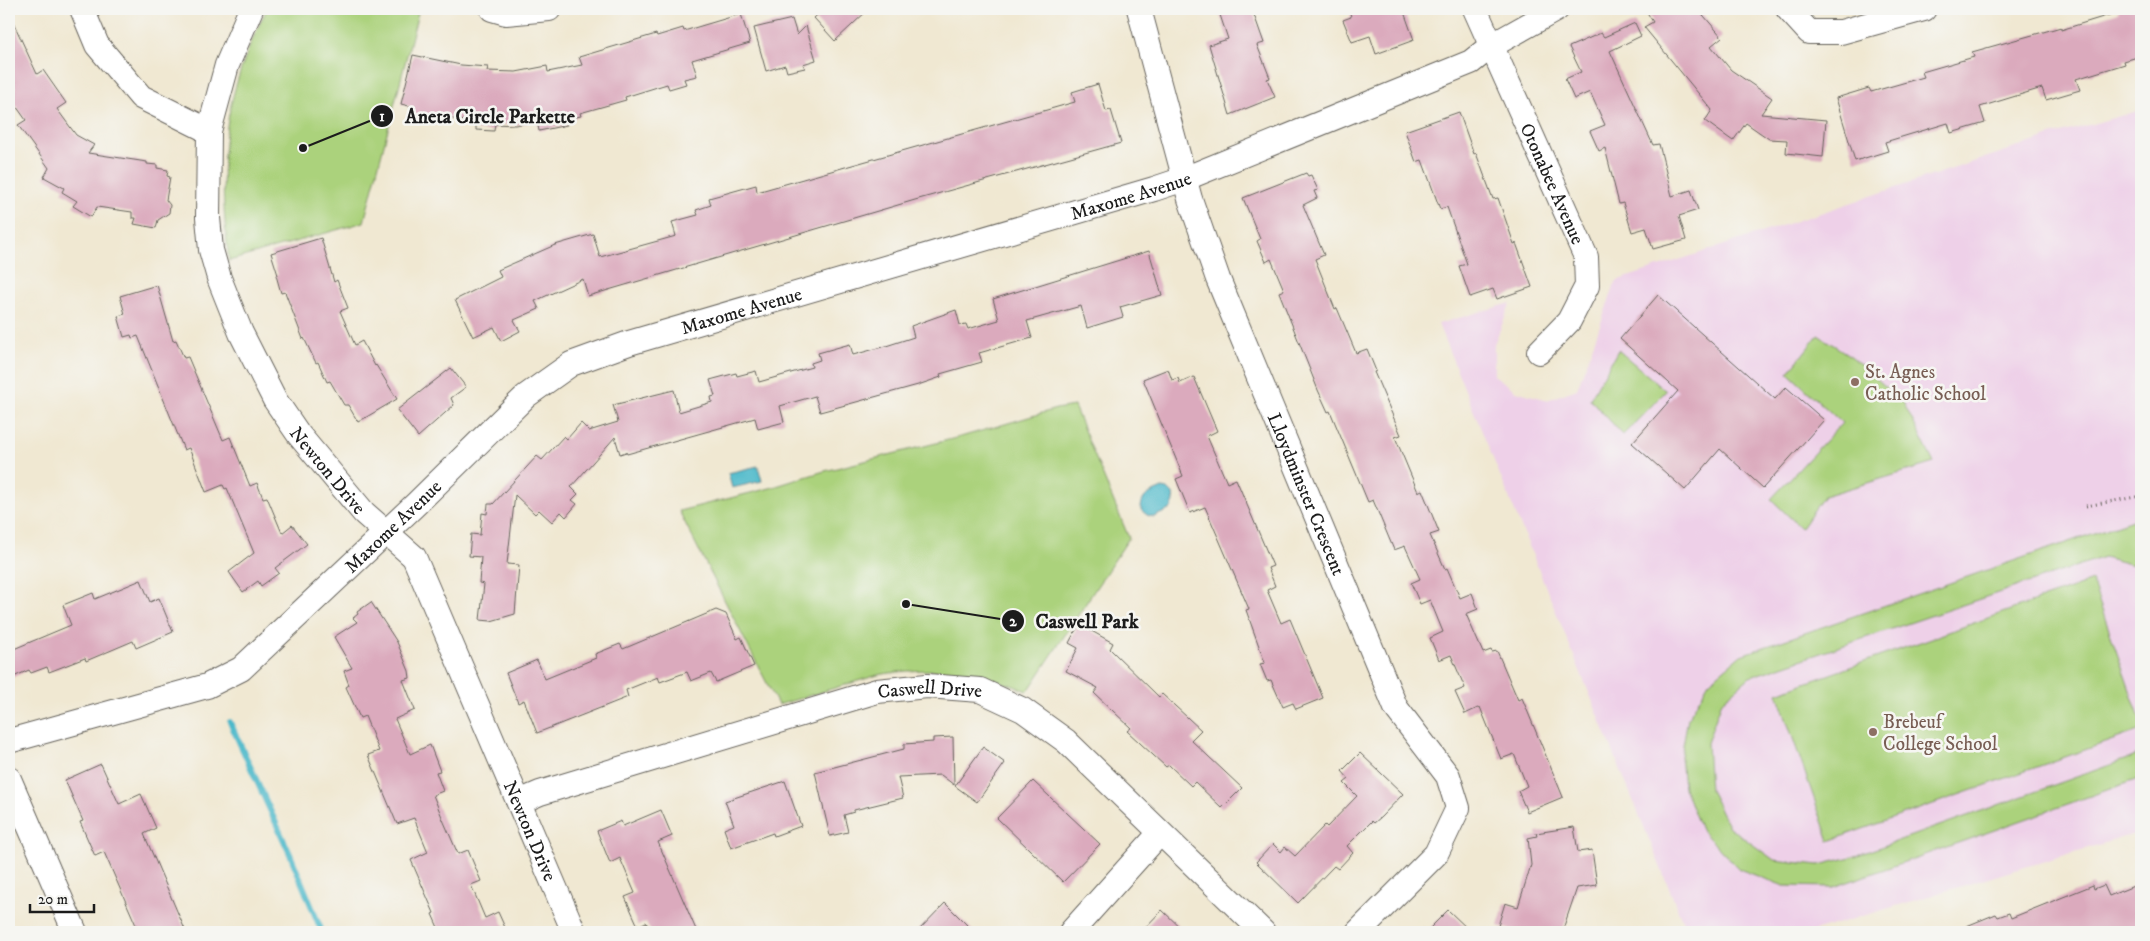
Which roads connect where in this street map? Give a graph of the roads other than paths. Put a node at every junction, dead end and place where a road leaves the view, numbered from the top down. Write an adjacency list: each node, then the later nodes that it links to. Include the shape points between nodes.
1 (82, 9): 11 (street, via 97,45 142,96)
2 (251, 9): 11 (street, Newton Drive, via 227,65)
3 (492, 9): 4 (street, via 506,13)
4 (549, 9)
5 (1139, 9): 12 (street, Lloydminster Crescent)
6 (1475, 9): 10 (street, Otonabee Avenue)
7 (1557, 9): 10 (street, Maxome Avenue)
8 (1788, 9): 9 (street, via 1809,32 1841,32)
9 (1924, 9)
10 (1491, 46): 12 (street, Maxome Avenue, via 1470,62); 13 (street, Otonabee Avenue, via 1586,257 1587,286 1569,321)
11 (209, 131): 14 (street, Newton Drive, via 211,250 241,333 276,400 299,435 364,513)
12 (1184, 179): 14 (street, Maxome Avenue, via 628,343 571,364 526,396); 23 (street, Lloydminster Crescent, via 1218,279 1396,708 1448,776 1458,808 1436,854)
13 (1539, 352)
14 (386, 533): 15 (street, Maxome Avenue, via 241,669 207,686); 17 (street, Newton Drive, via 414,557)
15 (9, 741)
16 (9, 779): 19 (street)
17 (520, 802): 18 (street, Caswell Drive, via 540,793 876,691 926,686 980,690 1023,710 1066,741); 20 (street, Newton Drive)
18 (1160, 833): 21 (street); 22 (street, Caswell Drive)
19 (75, 932)
20 (574, 932)
21 (1071, 932)
22 (1263, 932)
23 (1358, 932)

